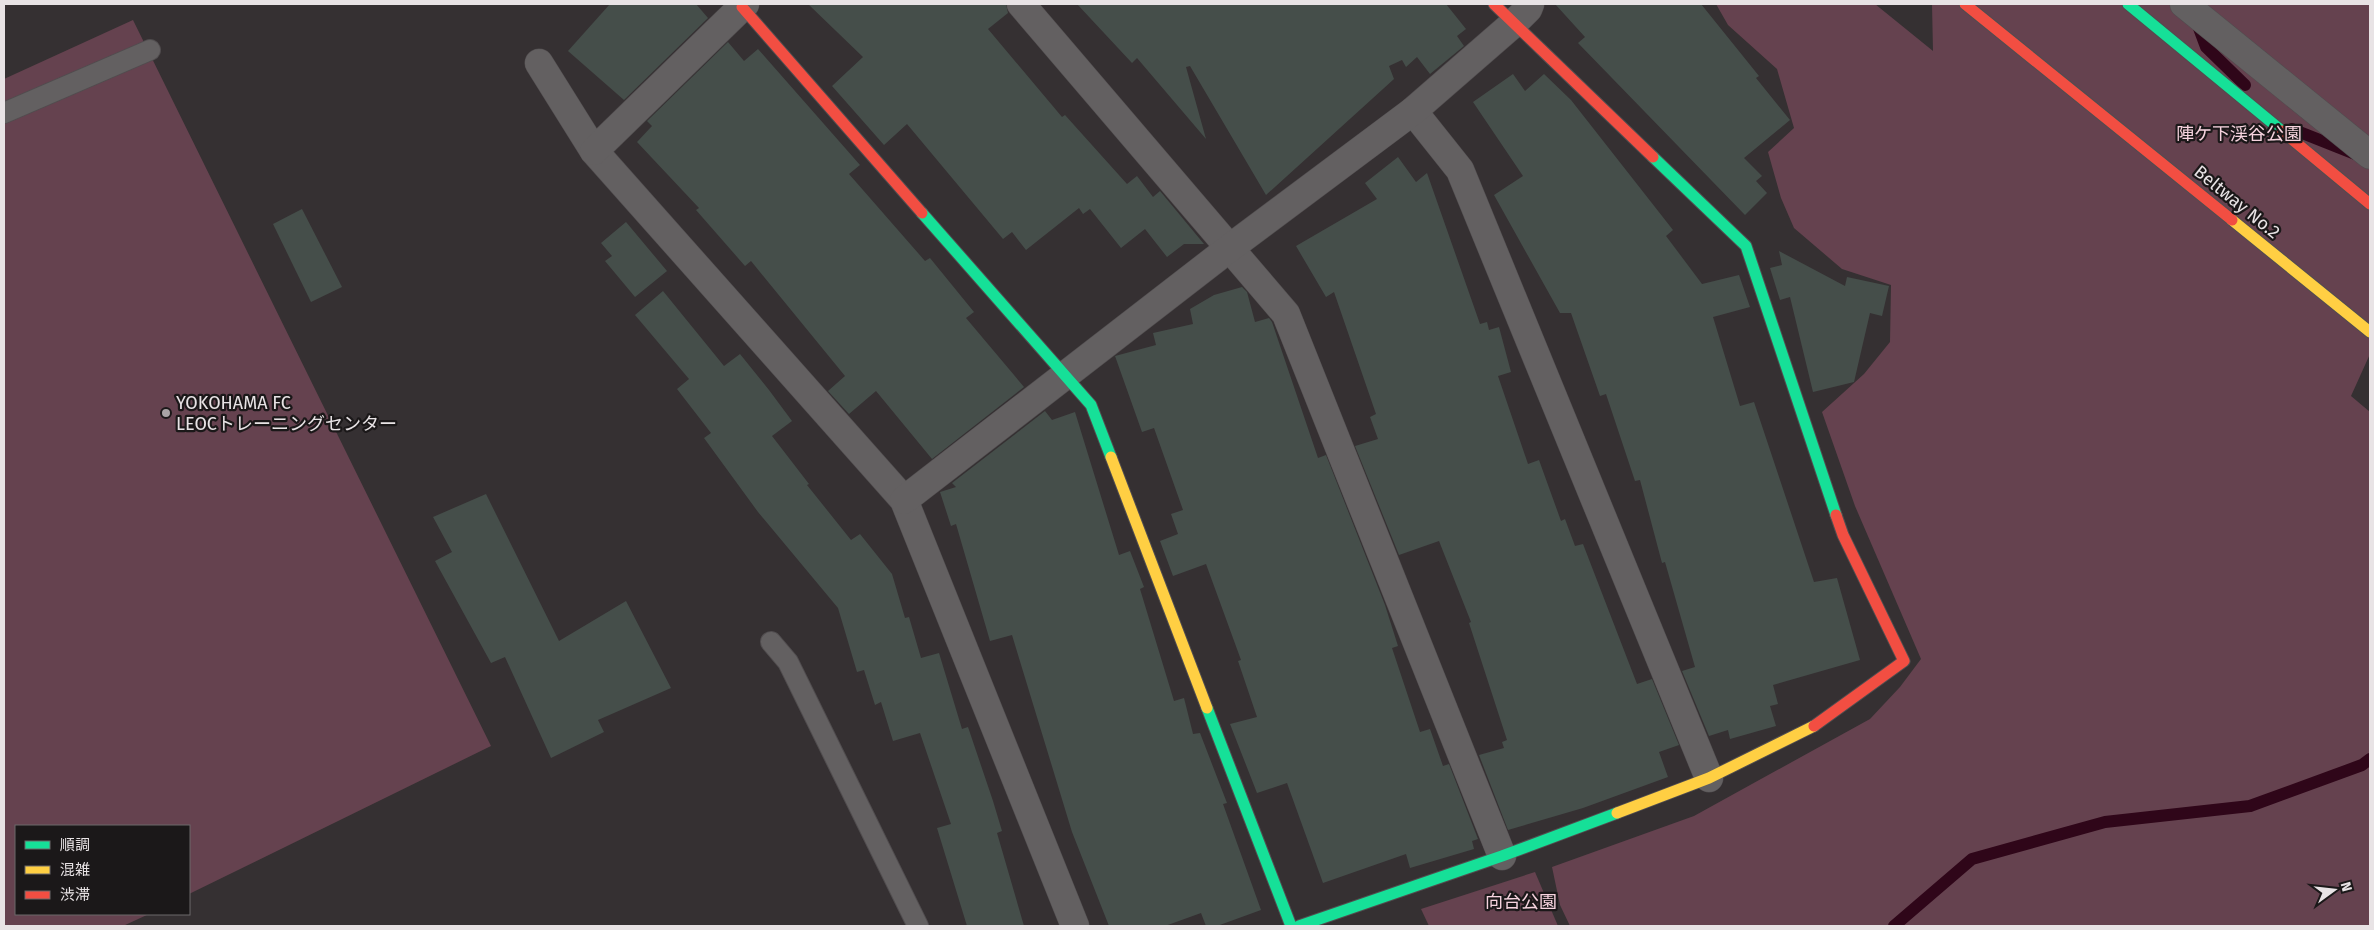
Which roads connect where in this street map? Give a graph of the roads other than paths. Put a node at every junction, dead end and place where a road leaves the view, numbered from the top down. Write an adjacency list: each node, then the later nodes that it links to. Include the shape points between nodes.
1 (1021, 4): 15 (street)
2 (1494, 4): 7 (street)
3 (1965, 4): 16 (street, Beltway No.2)
4 (2128, 4): 14 (street)
5 (2184, 4): 13 (street)
6 (743, 5): 12 (street); 17 (street)
7 (1521, 14): 10 (street); 20 (street, via 1746,246 1843,535 1904,661 1820,723)
8 (150, 50): 11 (lane)
9 (539, 63): 12 (street)
10 (1413, 112): 15 (street); 20 (street, via 1460,170)
11 (4, 113)
12 (594, 151): 18 (street)
13 (2370, 155)
14 (2370, 204)
15 (1231, 247): 17 (street); 21 (street, via 1286,314)
16 (2370, 332)
17 (1064, 374): 18 (street); 24 (street, via 1091,405)
18 (904, 500): 23 (street)
19 (771, 642): 22 (lane, via 788,662)
20 (1708, 778): 21 (street)
21 (1502, 856): 25 (street)
22 (918, 926)
23 (1075, 926)
24 (1291, 926)
25 (1299, 926)

